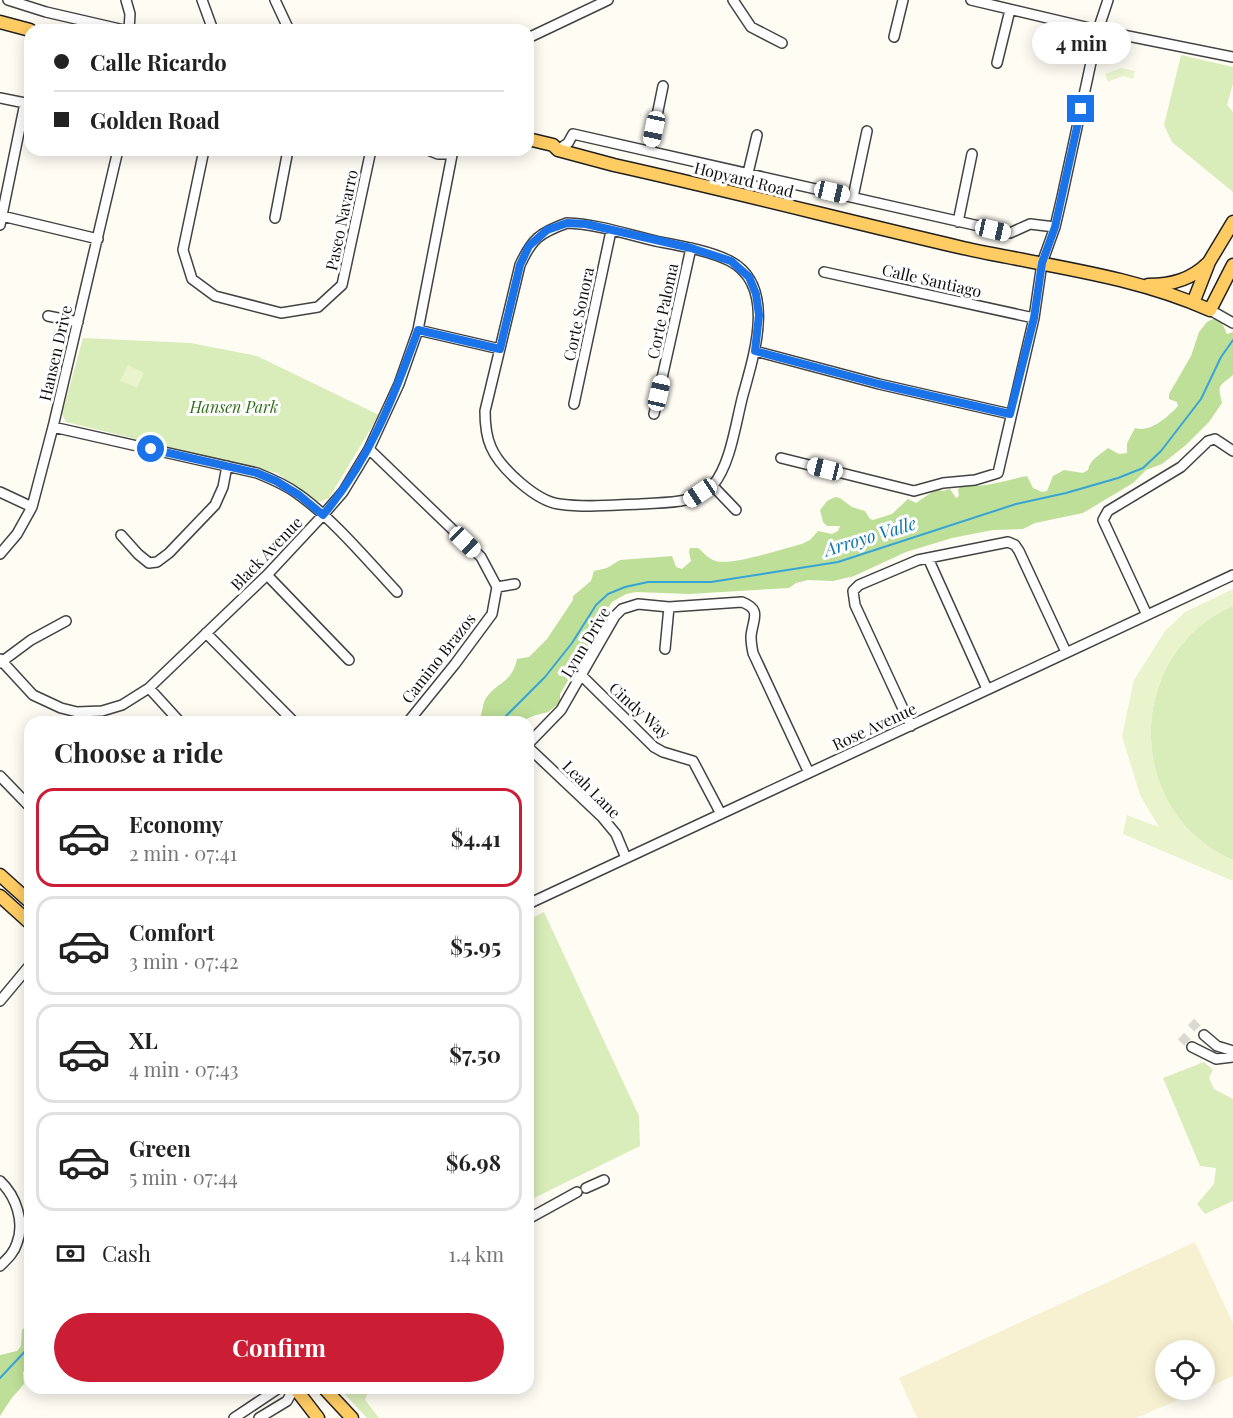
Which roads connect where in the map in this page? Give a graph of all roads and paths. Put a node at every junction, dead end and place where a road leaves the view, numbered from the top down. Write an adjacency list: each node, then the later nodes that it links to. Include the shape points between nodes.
1 (8, 0): 12 (street)
2 (48, 0): 12 (street)
3 (126, 0): 15 (street)
4 (202, 0): 16 (street)
5 (275, 0): 17 (street)
6 (608, 0): 20 (street)
7 (733, 0): 22 (street, via 751,27)
8 (903, 0): 21 (street)
9 (971, 0): 11 (street)
10 (1108, 0): 19 (street)
11 (1010, 10): 19 (street); 24 (street)
12 (46, 12): 14 (street)
13 (0, 22): 18 (main road)
14 (98, 24)
15 (129, 24)
16 (211, 24)
17 (286, 24)
18 (24, 28)
19 (1098, 30): 23 (street); 47 (street)
20 (534, 35)
21 (894, 38)
22 (782, 43)
23 (1233, 57)
24 (997, 63)
25 (663, 86): 34 (street)
26 (0, 98): 27 (street)
27 (24, 103)
28 (24, 108): 44 (street)
29 (867, 131): 42 (street)
30 (757, 135): 41 (street)
31 (534, 141): 33 (main road, Hopyard Road)
32 (534, 149): 33 (main road, Hopyard Road)
33 (558, 150): 34 (street, Hopyard Road, via 573,134); 52 (main road, Hopyard Road)
34 (650, 150): 41 (street, Hopyard Road)
35 (972, 154): 45 (street)
36 (117, 156): 49 (street, Hansen Drive)
37 (203, 156): 39 (street, Paseo Navarro, via 183,250 192,279 215,296 281,313 318,307 342,285)
38 (287, 156): 43 (street)
39 (370, 156)
40 (452, 156): 62 (street, Black Avenue)
41 (748, 173): 42 (street, Hopyard Road)
42 (852, 197): 45 (street, Hopyard Road)
43 (275, 218)
44 (1, 220): 49 (street)
45 (958, 222): 47 (street, Hopyard Road, via 1010,233 1030,224)
46 (1233, 222): 51 (main road)
47 (1055, 227): 52 (street)
48 (611, 231): 50 (street); 63 (street, via 567,223 547,230 529,246 520,265); 65 (street, Corte Sonora)
49 (98, 239): 60 (street, Hansen Drive)
50 (691, 248): 64 (street, via 731,261 749,277 759,315); 66 (street, Corte Paloma)
51 (1209, 262): 55 (main road, via 1190,278); 56 (main road)
52 (1042, 263): 55 (main road, Hopyard Road); 59 (street)
53 (1233, 265): 57 (main road)
54 (824, 272): 59 (street, Calle Santiago)
55 (1136, 286): 56 (main road, Hopyard Road)
56 (1193, 303): 57 (main road, Hopyard Road)
57 (1210, 310): 61 (street, Hopyard Road)
58 (48, 316): 60 (street)
59 (1034, 318): 67 (street)
60 (78, 322): 68 (street, Hansen Drive)
61 (1231, 322)
62 (418, 330): 63 (street); 69 (street, Black Avenue)
63 (500, 349): 73 (street, via 485,411 486,429 491,448 534,494 556,504 588,506 688,501)
64 (755, 351): 67 (street); 73 (street, via 725,462)
65 (574, 404)
66 (654, 414)
67 (1010, 414): 71 (street, via 998,472 975,480 914,491)
68 (53, 427): 72 (street); 75 (street, Hansen Drive)
69 (369, 449): 77 (street, Black Avenue, via 343,492); 84 (street, via 481,557)
70 (1233, 451): 87 (street, via 1215,439 1208,441 1181,467 1108,511 1103,520)
71 (781, 458)
72 (227, 466): 77 (street, via 276,481); 78 (street, via 215,505 157,562 149,563)
73 (712, 485): 76 (street)
74 (0, 492): 75 (street)
75 (32, 507): 79 (street, Hansen Drive)
76 (736, 510)
77 (323, 515): 81 (street, Black Avenue); 85 (street)
78 (121, 535)
79 (0, 554)
80 (928, 558): 91 (street, via 1000,542 1014,545); 96 (street); 102 (street, via 887,572 853,591 855,605)
81 (267, 575): 89 (street, Black Avenue); 92 (street)
82 (1233, 575): 87 (street, Rose Avenue)
83 (515, 584): 84 (street)
84 (497, 587): 101 (street, Camino Brazos, via 492,614)
85 (397, 592)
86 (669, 607): 90 (street); 94 (street, Lynn Drive, via 638,604 622,609); 105 (street, Lynn Drive, via 742,602 749,605 755,619 753,653)
87 (1147, 615): 91 (street, Rose Avenue)
88 (66, 621): 93 (street)
89 (206, 633): 95 (street, Black Avenue); 100 (street)
90 (665, 649)
91 (1066, 652): 96 (street, Rose Avenue)
92 (349, 660)
93 (1, 661): 97 (street, Black Avenue, via 33,695 69,710)
94 (582, 676): 103 (street, Lynn Drive, via 555,719); 108 (street, Cindy Way, via 654,747 693,761)
95 (149, 688): 97 (street, Black Avenue, via 122,705); 99 (street)
96 (987, 689): 102 (street, Rose Avenue)
97 (102, 711): 98 (street)
98 (103, 716)
99 (175, 716)
100 (288, 716)
101 (413, 716)
102 (911, 726): 105 (street, Rose Avenue)
103 (534, 739)
104 (534, 751): 109 (street, Leah Lane, via 602,817)
105 (809, 773): 108 (street, Rose Avenue)
106 (0, 776): 107 (street)
107 (24, 801)
108 (721, 814): 109 (street, Rose Avenue)
109 (627, 858): 113 (street, Rose Avenue)
110 (0, 875): 112 (main road)
111 (0, 896): 114 (main road)
112 (24, 897)
113 (534, 901)
114 (24, 918)
115 (24, 972): 116 (street)
116 (0, 1001)
117 (1204, 1035): 119 (street, via 1217,1046)
118 (1192, 1047): 120 (street, via 1216,1059)
119 (1233, 1051)
120 (1233, 1057)
121 (604, 1180): 125 (street)
122 (0, 1181): 124 (street, via 13,1195)
123 (24, 1212): 124 (street)
124 (18, 1213): 126 (street, via 18,1242)
125 (534, 1216)
126 (0, 1266)
127 (270, 1394): 131 (street)
128 (290, 1394): 132 (street)
129 (299, 1394): 133 (main road)
130 (330, 1394): 134 (main road)
131 (234, 1418)
132 (259, 1418)
133 (318, 1418)
134 (352, 1418)

